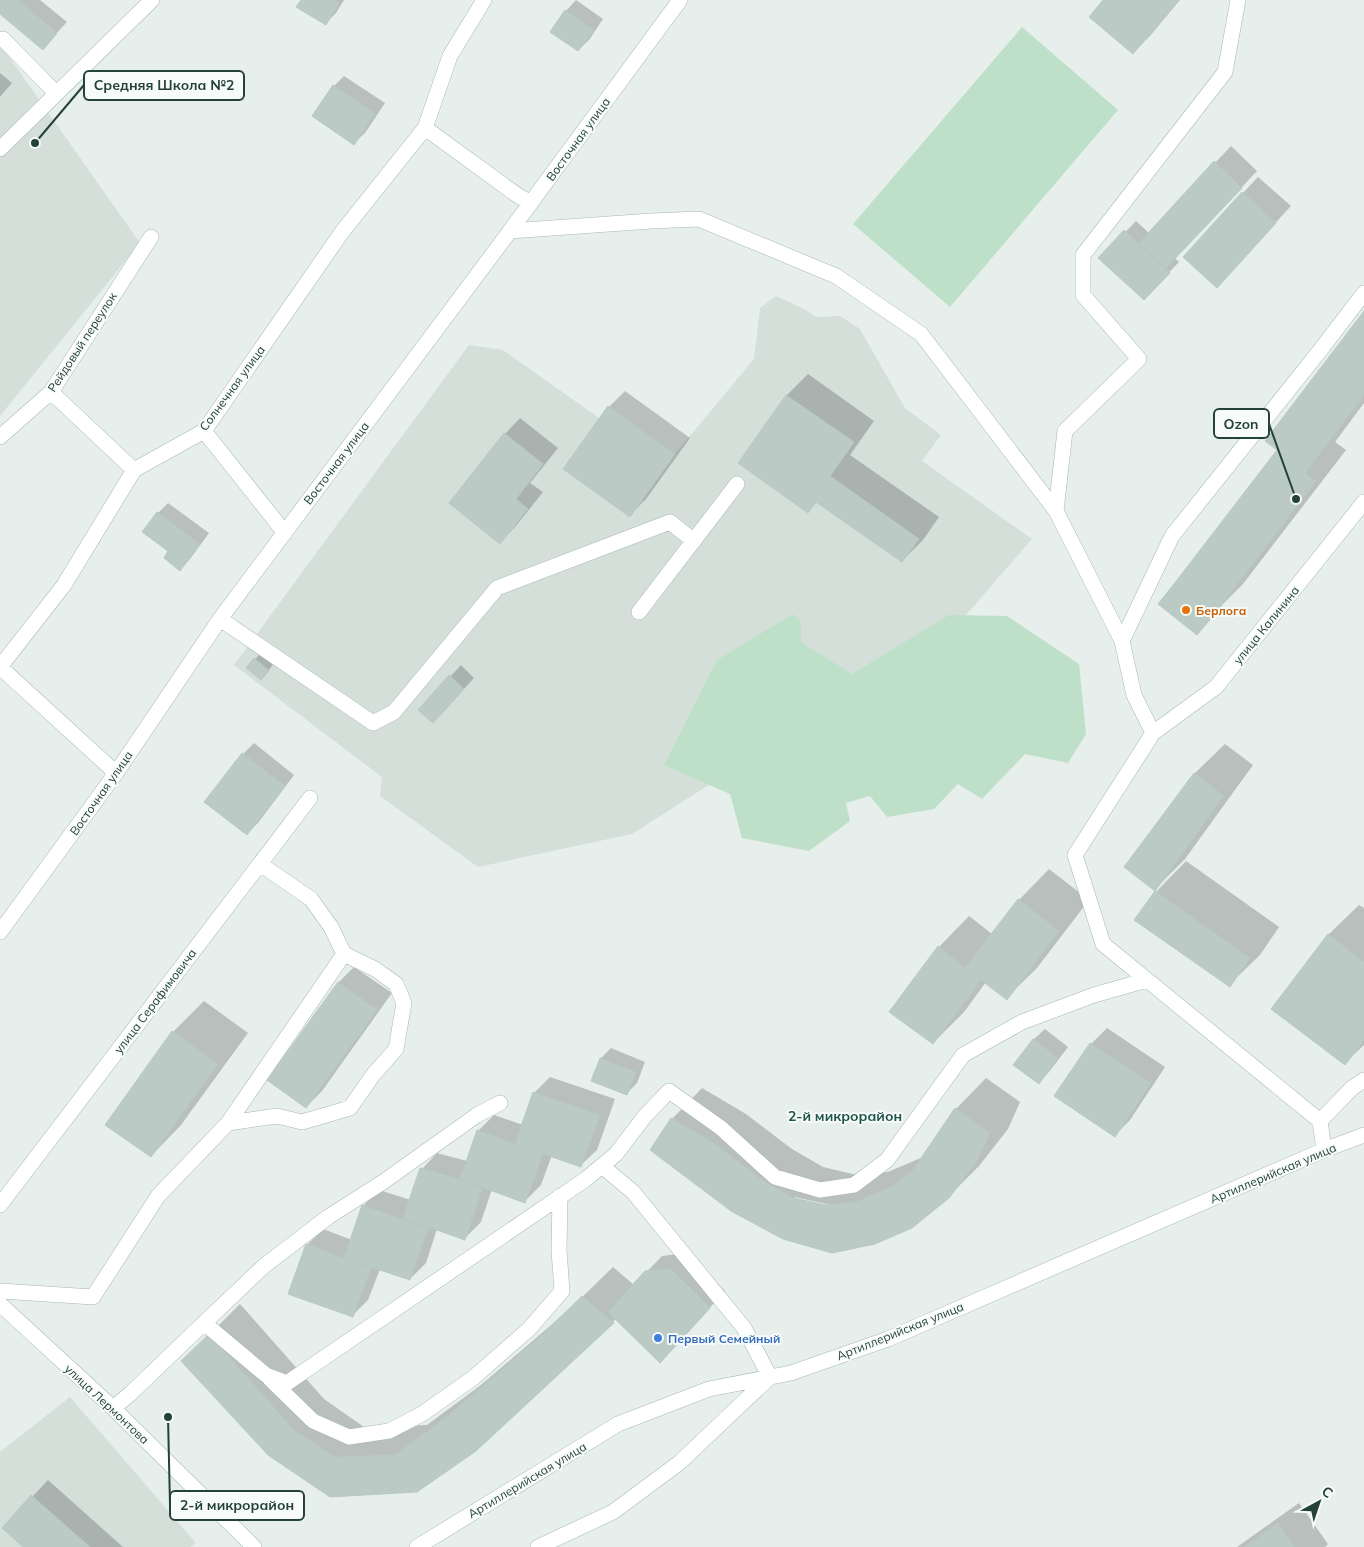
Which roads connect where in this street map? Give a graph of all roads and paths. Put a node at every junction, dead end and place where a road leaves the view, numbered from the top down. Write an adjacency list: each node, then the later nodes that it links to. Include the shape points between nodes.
1 (152, 0): 6 (street)
2 (484, 0): 7 (street, Солнечная улица, via 450,56)
3 (680, 0): 9 (street, Восточная улица)
4 (1238, 0): 19 (street, via 1225,72 1083,255 1083,295 1139,359 1065,431)
5 (3, 39): 6 (street)
6 (56, 93): 8 (street)
7 (425, 128): 9 (street); 14 (street, Солнечная улица, via 342,232)
8 (0, 149)
9 (531, 203): 10 (street, Восточная улица)
10 (510, 231): 19 (street, via 699,219 836,276 922,334); 20 (street, Восточная улица)
11 (151, 237): 13 (street, Рейдовый переулок)
12 (1364, 293): 24 (street, via 1172,536)
13 (51, 392): 15 (street, Рейдовый переулок); 16 (street)
14 (204, 431): 16 (street, Солнечная улица); 20 (street)
15 (0, 436)
16 (134, 470): 26 (street, Солнечная улица, via 64,585 0,667)
17 (737, 484): 21 (street)
18 (1364, 502): 25 (street, улица Калинина, via 1216,687)
19 (1056, 511): 24 (street)
20 (284, 532): 23 (street, Восточная улица)
21 (694, 541): 22 (street); 23 (street, via 670,522 498,588 394,712 373,723)
22 (639, 612)
23 (220, 619): 26 (street, Восточная улица)
24 (1122, 641): 25 (street, via 1134,695)
25 (1153, 733): 31 (street, via 1075,855 1103,944)
26 (116, 773): 29 (street, Восточная улица)
27 (310, 798): 28 (street, улица Серафимовича)
28 (260, 864): 30 (street, via 311,900 331,927); 40 (street, улица Серафимовича)
29 (0, 932)
30 (344, 954): 35 (street); 35 (street, via 376,969 396,984 404,1003 396,1049 373,1074 350,1108 302,1122 277,1116)
31 (1147, 980): 34 (street); 38 (street, via 1094,995 1022,1022 963,1055 887,1160 854,1185 820,1190 775,1177 721,1128 669,1091)
32 (1364, 1080): 34 (street)
33 (500, 1103): 43 (street, via 477,1115 328,1217 264,1266)
34 (1320, 1121): 37 (street)
35 (228, 1123): 41 (street, via 158,1196 93,1297)
36 (1364, 1135): 37 (street, Артиллерийская улица)
37 (1324, 1150): 45 (street, Артиллерийская улица, via 888,1339 791,1373)
38 (602, 1166): 39 (street); 45 (street, via 633,1192 744,1328)
39 (560, 1196): 44 (street, via 287,1383); 44 (street, via 562,1290 529,1329 473,1378 422,1414 389,1431 349,1437 313,1421)
40 (0, 1205)
41 (0, 1291)
42 (0, 1304): 46 (street, улица Лермонтова)
43 (204, 1323): 44 (street); 46 (street)
44 (266, 1375)
45 (770, 1377): 48 (street, Артиллерийская улица, via 709,1389 618,1424); 49 (street, via 679,1463 613,1512)
46 (113, 1408): 47 (street, улица Лермонтова)
47 (254, 1547)
48 (417, 1547)
49 (538, 1547)

